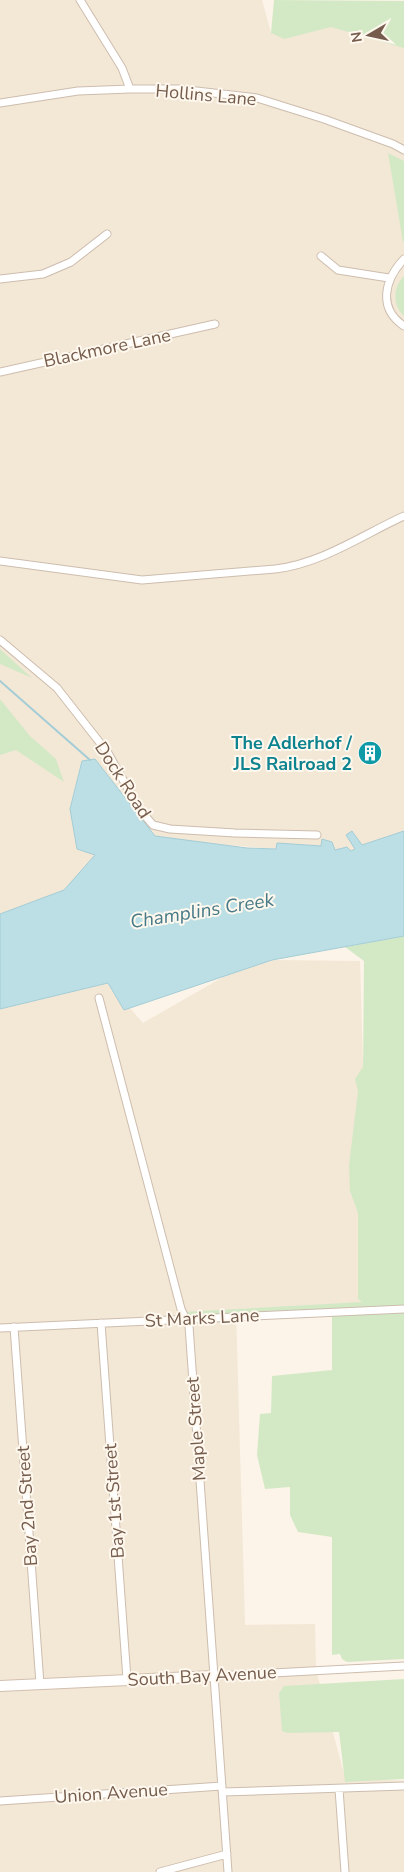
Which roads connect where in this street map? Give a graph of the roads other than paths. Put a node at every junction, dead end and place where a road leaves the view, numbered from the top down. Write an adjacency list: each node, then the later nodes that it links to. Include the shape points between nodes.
1 (80, 0): 2 (street, via 122,68)
2 (130, 89): 3 (street, Hollins Lane, via 78,92); 4 (street, Hollins Lane, via 179,89 257,98 324,119)
3 (0, 103)
4 (404, 150)
5 (107, 234): 9 (street, via 71,262 43,274)
6 (321, 256): 8 (street, via 338,270)
7 (404, 259): 8 (street)
8 (389, 278): 11 (street, via 386,290 389,305 393,316)
9 (0, 279)
10 (215, 324): 12 (street, Blackmore Lane)
11 (404, 326)
12 (0, 372)
13 (404, 516): 14 (street, via 320,557 275,569 142,580)
14 (0, 561)
15 (0, 640): 16 (street, Dock Road, via 57,688 108,753 140,810 153,825 235,833)
16 (317, 835)
17 (99, 998): 19 (street, Maple Street)
18 (404, 1309): 19 (street, St Marks Lane)
19 (185, 1319): 20 (street, St Marks Lane); 24 (street, Maple Street, via 189,1326)
20 (101, 1323): 22 (street, St Marks Lane); 25 (street, Bay 1st Street)
21 (0, 1328): 22 (street, St Marks Lane)
22 (14, 1328): 26 (street, Bay 2nd Street)
23 (404, 1666): 24 (street, South Bay Avenue)
24 (214, 1676): 25 (street, South Bay Avenue); 29 (street, Maple Street)
25 (127, 1680): 26 (street, South Bay Avenue)
26 (40, 1684): 27 (street, South Bay Avenue)
27 (0, 1686)
28 (404, 1786): 30 (street, Union Avenue)
29 (222, 1789): 30 (street, Union Avenue); 31 (street, Union Avenue); 32 (street, Maple Street)
30 (339, 1789): 35 (street)
31 (0, 1801)
32 (226, 1854): 33 (street); 34 (street, Maple Street)
33 (160, 1872)
34 (228, 1872)
35 (345, 1872)

